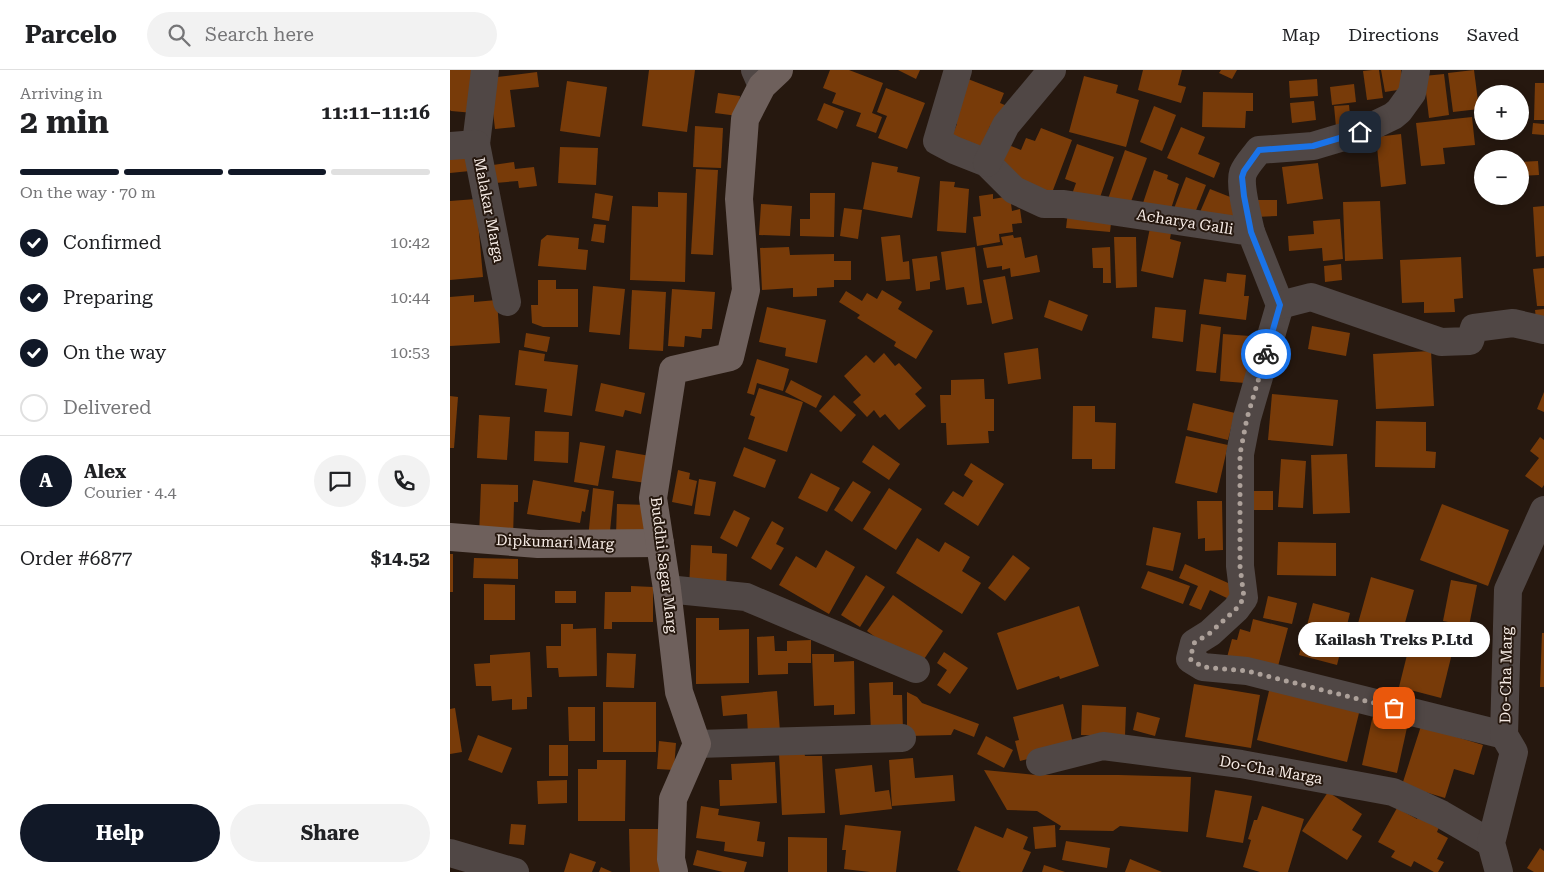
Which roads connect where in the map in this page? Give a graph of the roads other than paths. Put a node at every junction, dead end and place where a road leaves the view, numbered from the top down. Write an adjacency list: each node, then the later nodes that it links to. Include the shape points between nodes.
1 (485, 70): 6 (street, Malakar Marga)
2 (958, 70): 7 (street, Acharya Galli, via 937,141)
3 (1052, 70): 7 (street, via 1006,125)
4 (1416, 70): 8 (street, via 1412,93 1394,116 1360,132 1313,146 1259,150 1242,177)
5 (765, 75): 14 (street, Buddhi Sagar Marg, via 744,128 739,199 746,290 730,356 673,370 653,498)
6 (463, 145): 9 (street, Malakar Marga)
7 (987, 163): 8 (street, Acharya Galli, via 1014,190 1044,204 1064,204)
8 (1251, 232): 10 (street, Acharya Galli)
9 (507, 302)
10 (1280, 305): 11 (street, via 1311,297 1441,342 1470,341 1474,328 1513,322); 17 (street, via 1247,418 1240,454 1240,566 1244,598 1210,633 1194,643 1190,659 1203,667 1247,671)
11 (1544, 330)
12 (1544, 510): 17 (street, Do-Cha Marg, via 1508,590)
13 (450, 537): 14 (street, Dipkumari Marg, via 538,544)
14 (660, 543): 15 (street, Buddhi Sagar Marg)
15 (667, 589): 16 (street, via 746,597); 19 (street, Buddhi Sagar Marg, via 679,692)
16 (916, 669)
17 (1504, 735): 21 (street, Do-Cha Marg, via 1514,752)
18 (902, 738): 19 (street)
19 (697, 744): 24 (street, via 673,799)
20 (1040, 762): 21 (street, Do-Cha Marga, via 1103,746 1241,764 1393,792 1441,814)
21 (1491, 843): 25 (street, Do-Cha Marg)
22 (450, 853): 23 (street)
23 (514, 872)
24 (674, 872)
25 (1499, 872)

